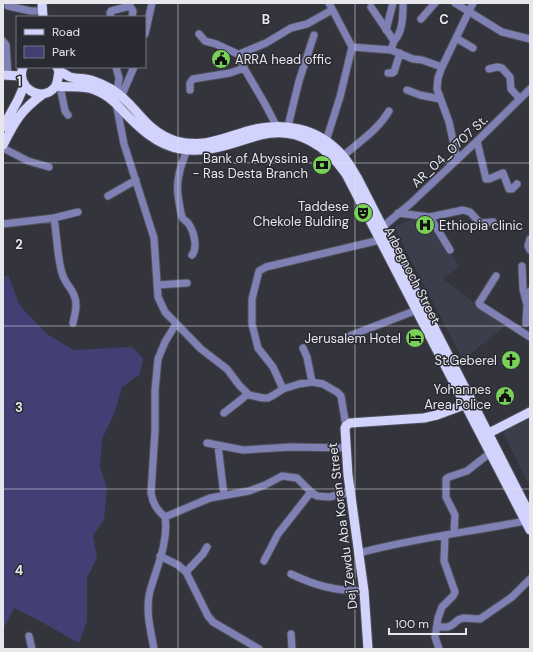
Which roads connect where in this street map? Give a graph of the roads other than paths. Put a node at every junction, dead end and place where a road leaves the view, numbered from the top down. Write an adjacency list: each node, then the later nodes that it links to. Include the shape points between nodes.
1 (151, 3): 16 (street)
2 (329, 3): 11 (street)
3 (393, 3): 17 (street)
4 (403, 3): 23 (street, via 399,33)
5 (435, 3): 15 (street)
6 (455, 3): 12 (street)
7 (473, 3): 12 (street)
8 (8, 6): 10 (street, via 31,11)
9 (371, 7): 17 (street)
10 (42, 10)
11 (332, 10): 24 (street); 28 (street)
12 (468, 11): 20 (street); 21 (street, via 502,32)
13 (111, 16): 14 (street, via 111,11 130,6)
14 (132, 16)
15 (421, 19)
16 (146, 29)
17 (386, 30): 23 (street)
18 (199, 34): 28 (street, via 205,41)
19 (314, 35): 50 (street)
20 (456, 38): 25 (street); 29 (street)
21 (530, 39)
22 (3, 40): 37 (street, via 6,45)
23 (394, 41): 26 (street)
24 (352, 47): 26 (street); 52 (street)
25 (473, 48)
26 (392, 50): 27 (street)
27 (400, 53): 29 (street); 36 (street, via 394,72)
28 (241, 54): 32 (street)
29 (442, 67): 46 (street, via 437,84)
30 (116, 68): 44 (street)
31 (133, 68): 44 (street)
32 (244, 68): 41 (street, via 193,79); 49 (street)
33 (58, 69): 39 (main road); 44 (main road, Arbegnoch Street, via 70,77 96,82)
34 (489, 69): 45 (street, via 502,68 510,77 511,90)
35 (22, 72): 37 (main road); 38 (main road)
36 (388, 73)
37 (5, 75)
38 (24, 86): 43 (main road, via 32,92); 51 (main road)
39 (58, 86): 43 (main road); 44 (main road, Arbegnoch Street, via 89,88); 48 (street)
40 (530, 89): 45 (street, AR_04_0707 St.)
41 (190, 90)
42 (407, 90): 46 (street, via 420,96)
43 (42, 94): 54 (main road, via 19,116)
44 (118, 98): 49 (main road, Arbegnoch Street, via 157,132 190,144 210,143 253,129); 55 (main road, Arbegnoch Street, via 121,109 152,136 164,144); 59 (street, via 122,137)
45 (520, 98): 53 (street, AR_04_0707 St.)
46 (440, 99): 57 (street, via 449,122)
47 (389, 111): 56 (street, via 373,133)
48 (68, 115)
49 (276, 125): 50 (main road, Arbegnoch Street)
50 (288, 126): 52 (main road, Arbegnoch Street)
51 (3, 128)
52 (326, 141): 56 (main road, Arbegnoch Street)
53 (477, 141): 57 (street, AR_04_0707 St.); 60 (street, via 486,179 503,173 509,189)
54 (3, 146): 58 (street, via 28,161)
55 (187, 150): 68 (main road, Arbegnoch Street, via 220,148 271,133 308,139 328,152 342,169); 72 (street, via 178,177 178,195 183,219 196,242)
56 (343, 156): 68 (main road, Arbegnoch Street, via 358,179)
57 (456, 159): 63 (street, AR_04_0707 St.)
58 (49, 167)
59 (136, 180): 61 (street); 76 (street, via 154,238)
60 (517, 184)
61 (108, 196)
62 (78, 212): 65 (street)
63 (398, 214): 64 (street); 68 (street, AR_04_0707 St.)
64 (430, 217): 66 (street, via 463,210 470,212 480,223); 70 (street)
65 (54, 218): 67 (street); 81 (street, via 62,273 75,299)
66 (493, 222)
67 (3, 224)
68 (379, 233): 79 (main road, Arbegnoch Street); 88 (street, via 259,271 252,299 252,324 258,348 273,367); 95 (main road, Arbegnoch Street)
69 (530, 239): 71 (street)
70 (450, 250)
71 (530, 250)
72 (192, 255)
73 (522, 266): 78 (street)
74 (496, 276): 83 (street, via 479,302 480,305)
75 (187, 283): 76 (street)
76 (158, 285): 82 (street, via 160,302)
77 (530, 291): 78 (street)
78 (527, 305): 80 (street)
79 (416, 310): 84 (street); 90 (main road, Arbegnoch Street)
80 (528, 322): 83 (street)
81 (73, 323)
82 (176, 324): 89 (street, via 205,353 227,369); 103 (street, via 160,352 155,390 151,494 159,512)
83 (521, 331): 85 (street)
84 (349, 336)
85 (530, 337)
86 (303, 348): 87 (street)
87 (312, 382): 88 (street); 94 (street, via 323,384 340,394)
88 (283, 389): 89 (street, via 268,398)
89 (247, 394): 92 (street)
90 (464, 405): 94 (main road, Dej Zewdu Aba Koran Street, via 424,418 350,423); 95 (main road, Arbegnoch Street)
91 (530, 412): 95 (main road)
92 (224, 413)
93 (530, 418): 95 (main road)
94 (346, 426): 98 (main road, Dej Zewdu Aba Koran Street)
95 (487, 438): 99 (main road, Arbegnoch Street); 104 (main road, Arbegnoch Street)
96 (207, 443): 97 (street)
97 (218, 446): 98 (street, via 243,450 292,447); 102 (street)
98 (346, 448): 101 (main road, Dej Zewdu Aba Koran Street)
99 (490, 452): 104 (main road, Arbegnoch Street); 106 (street, via 467,471 446,479 446,498 455,515)
100 (311, 492): 101 (street, via 323,497); 102 (street, via 298,478 282,476 257,488); 111 (street, via 278,534)
101 (351, 492): 109 (main road, Dej Zewdu Aba Koran Street)
102 (224, 495): 103 (street, via 210,498)
103 (165, 517): 110 (street, via 166,525)
104 (528, 518): 105 (main road, Arbegnoch Street); 106 (street, via 484,529)
105 (530, 530)
106 (454, 533): 107 (street)
107 (445, 535): 109 (street); 116 (street, via 444,561 454,596 442,607)
108 (207, 548): 112 (street)
109 (359, 553): 115 (main road, Dej Zewdu Aba Koran Street)
110 (160, 556): 112 (street); 120 (street, via 148,602)
111 (264, 561)
112 (186, 572): 121 (street, via 213,622)
113 (291, 574): 115 (street, via 325,587)
114 (530, 579): 116 (street, via 512,597 480,619 463,618 452,626)
115 (364, 591): 123 (main road, Dej Zewdu Aba Koran Street)
116 (437, 627): 124 (street, via 435,637)
117 (292, 634): 122 (street)
118 (29, 636): 119 (street)
119 (32, 649)
120 (154, 649)
121 (259, 649)
122 (292, 649)
123 (368, 649)
124 (439, 649)

